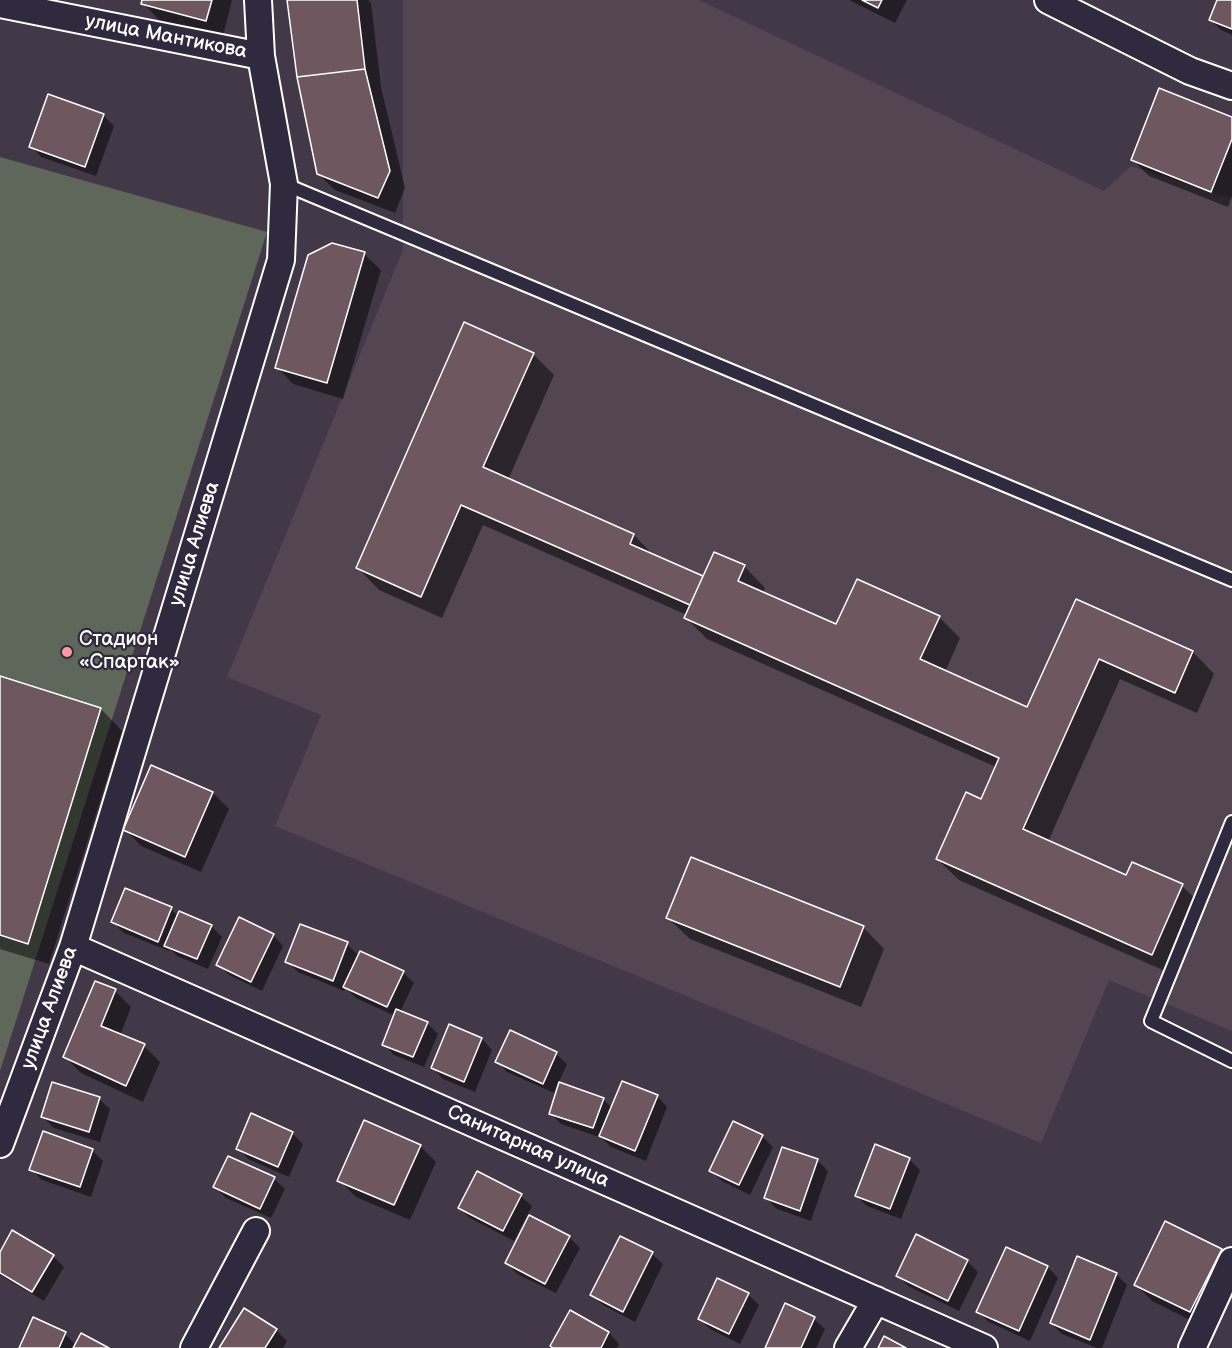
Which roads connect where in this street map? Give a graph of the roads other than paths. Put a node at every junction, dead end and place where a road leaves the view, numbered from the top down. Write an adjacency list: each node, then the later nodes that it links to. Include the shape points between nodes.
1 (258, 0): 4 (street, улица Алиева)
2 (1048, 0): 5 (street, via 1190,71)
3 (0, 4): 4 (street, улица Мантикова)
4 (261, 56): 6 (street, улица Алиева)
5 (1232, 86)
6 (284, 184): 7 (lane); 9 (street, улица Алиева, via 281,260)
7 (1232, 580)
8 (1232, 822): 10 (lane, via 1151,1021)
9 (73, 947): 11 (street, улица Алиева); 14 (street, Санитарная улица)
10 (1232, 1061)
11 (0, 1144)
12 (256, 1231): 15 (street)
13 (1232, 1262): 18 (street)
14 (876, 1300): 16 (street); 17 (street, Санитарная улица)
15 (194, 1348)
16 (848, 1348)
17 (984, 1348)
18 (1192, 1348)

